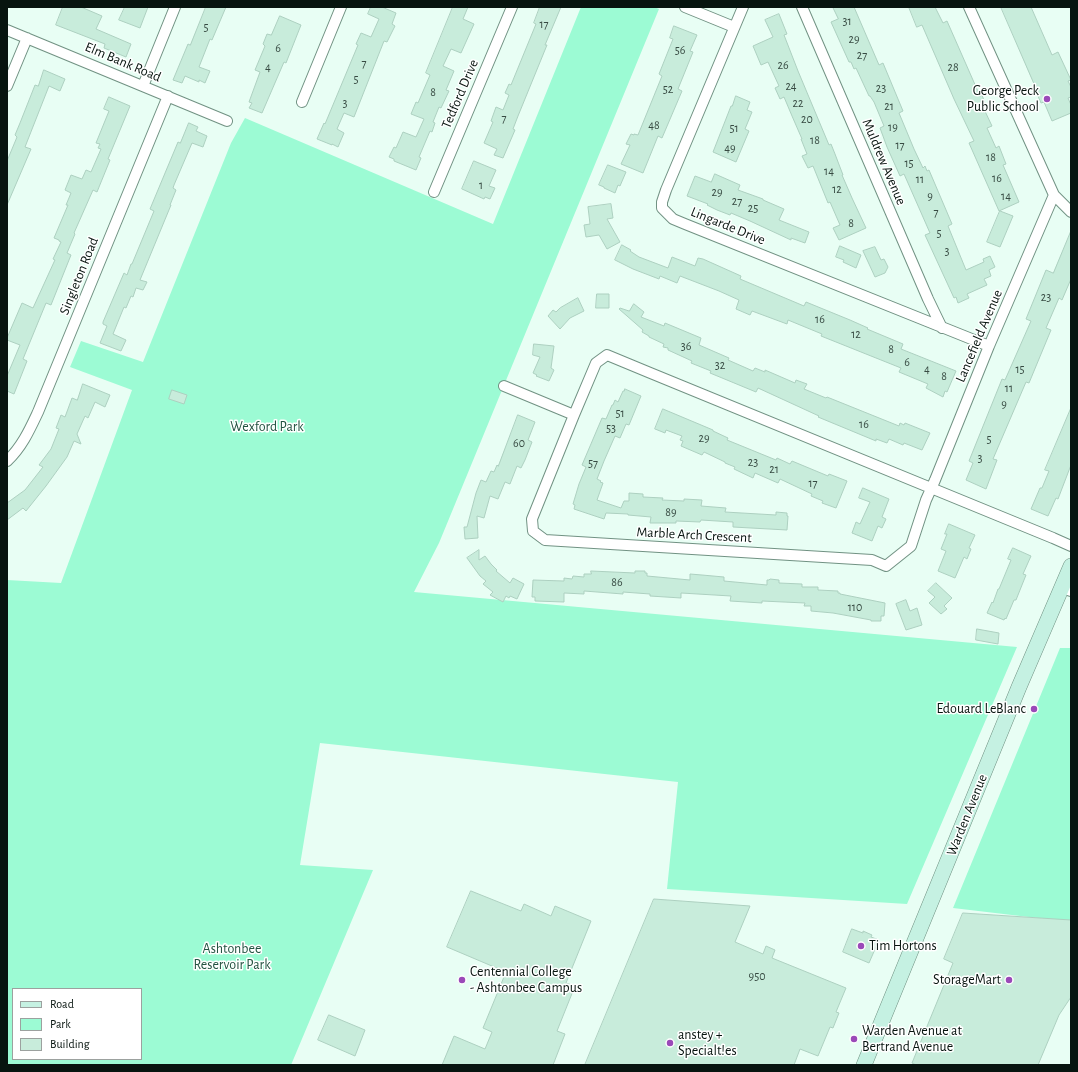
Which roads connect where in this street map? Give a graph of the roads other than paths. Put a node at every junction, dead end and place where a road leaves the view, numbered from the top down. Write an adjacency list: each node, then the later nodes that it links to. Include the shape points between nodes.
1 (176, 7): 12 (street)
2 (341, 7): 14 (street)
3 (512, 7): 16 (street, Tedford Drive)
4 (685, 7): 8 (street)
5 (743, 7): 8 (street, Lingarde Drive)
6 (802, 7): 19 (street, Muldrew Avenue)
7 (969, 7): 17 (street)
8 (734, 27): 19 (street, Lingarde Drive, via 666,190 662,208 673,219)
9 (7, 30): 10 (street, Elm Bank Road)
10 (27, 38): 11 (street); 12 (street, Elm Bank Road)
11 (7, 86)
12 (142, 86): 13 (street, Elm Bank Road)
13 (168, 96): 15 (street, Elm Bank Road); 23 (street, Singleton Road, via 38,412 27,436)
14 (302, 102)
15 (227, 121)
16 (434, 192)
17 (1054, 195): 18 (street); 20 (street, Lancefield Avenue)
18 (1071, 212)
19 (942, 328): 20 (street, Lingarde Drive)
20 (989, 346): 24 (street, Lancefield Avenue)
21 (504, 386): 22 (street)
22 (574, 415): 24 (street, Marble Arch Crescent, via 596,363 607,355); 24 (street, Marble Arch Crescent, via 532,519 533,531 545,540 872,560 886,566 911,546)
23 (7, 461)
24 (932, 488): 25 (street, Marble Arch Crescent)
25 (1071, 546)
26 (1071, 566): 27 (main road, Warden Avenue)
27 (1066, 590): 28 (main road, Warden Avenue, via 1019,687)
28 (864, 1065)

